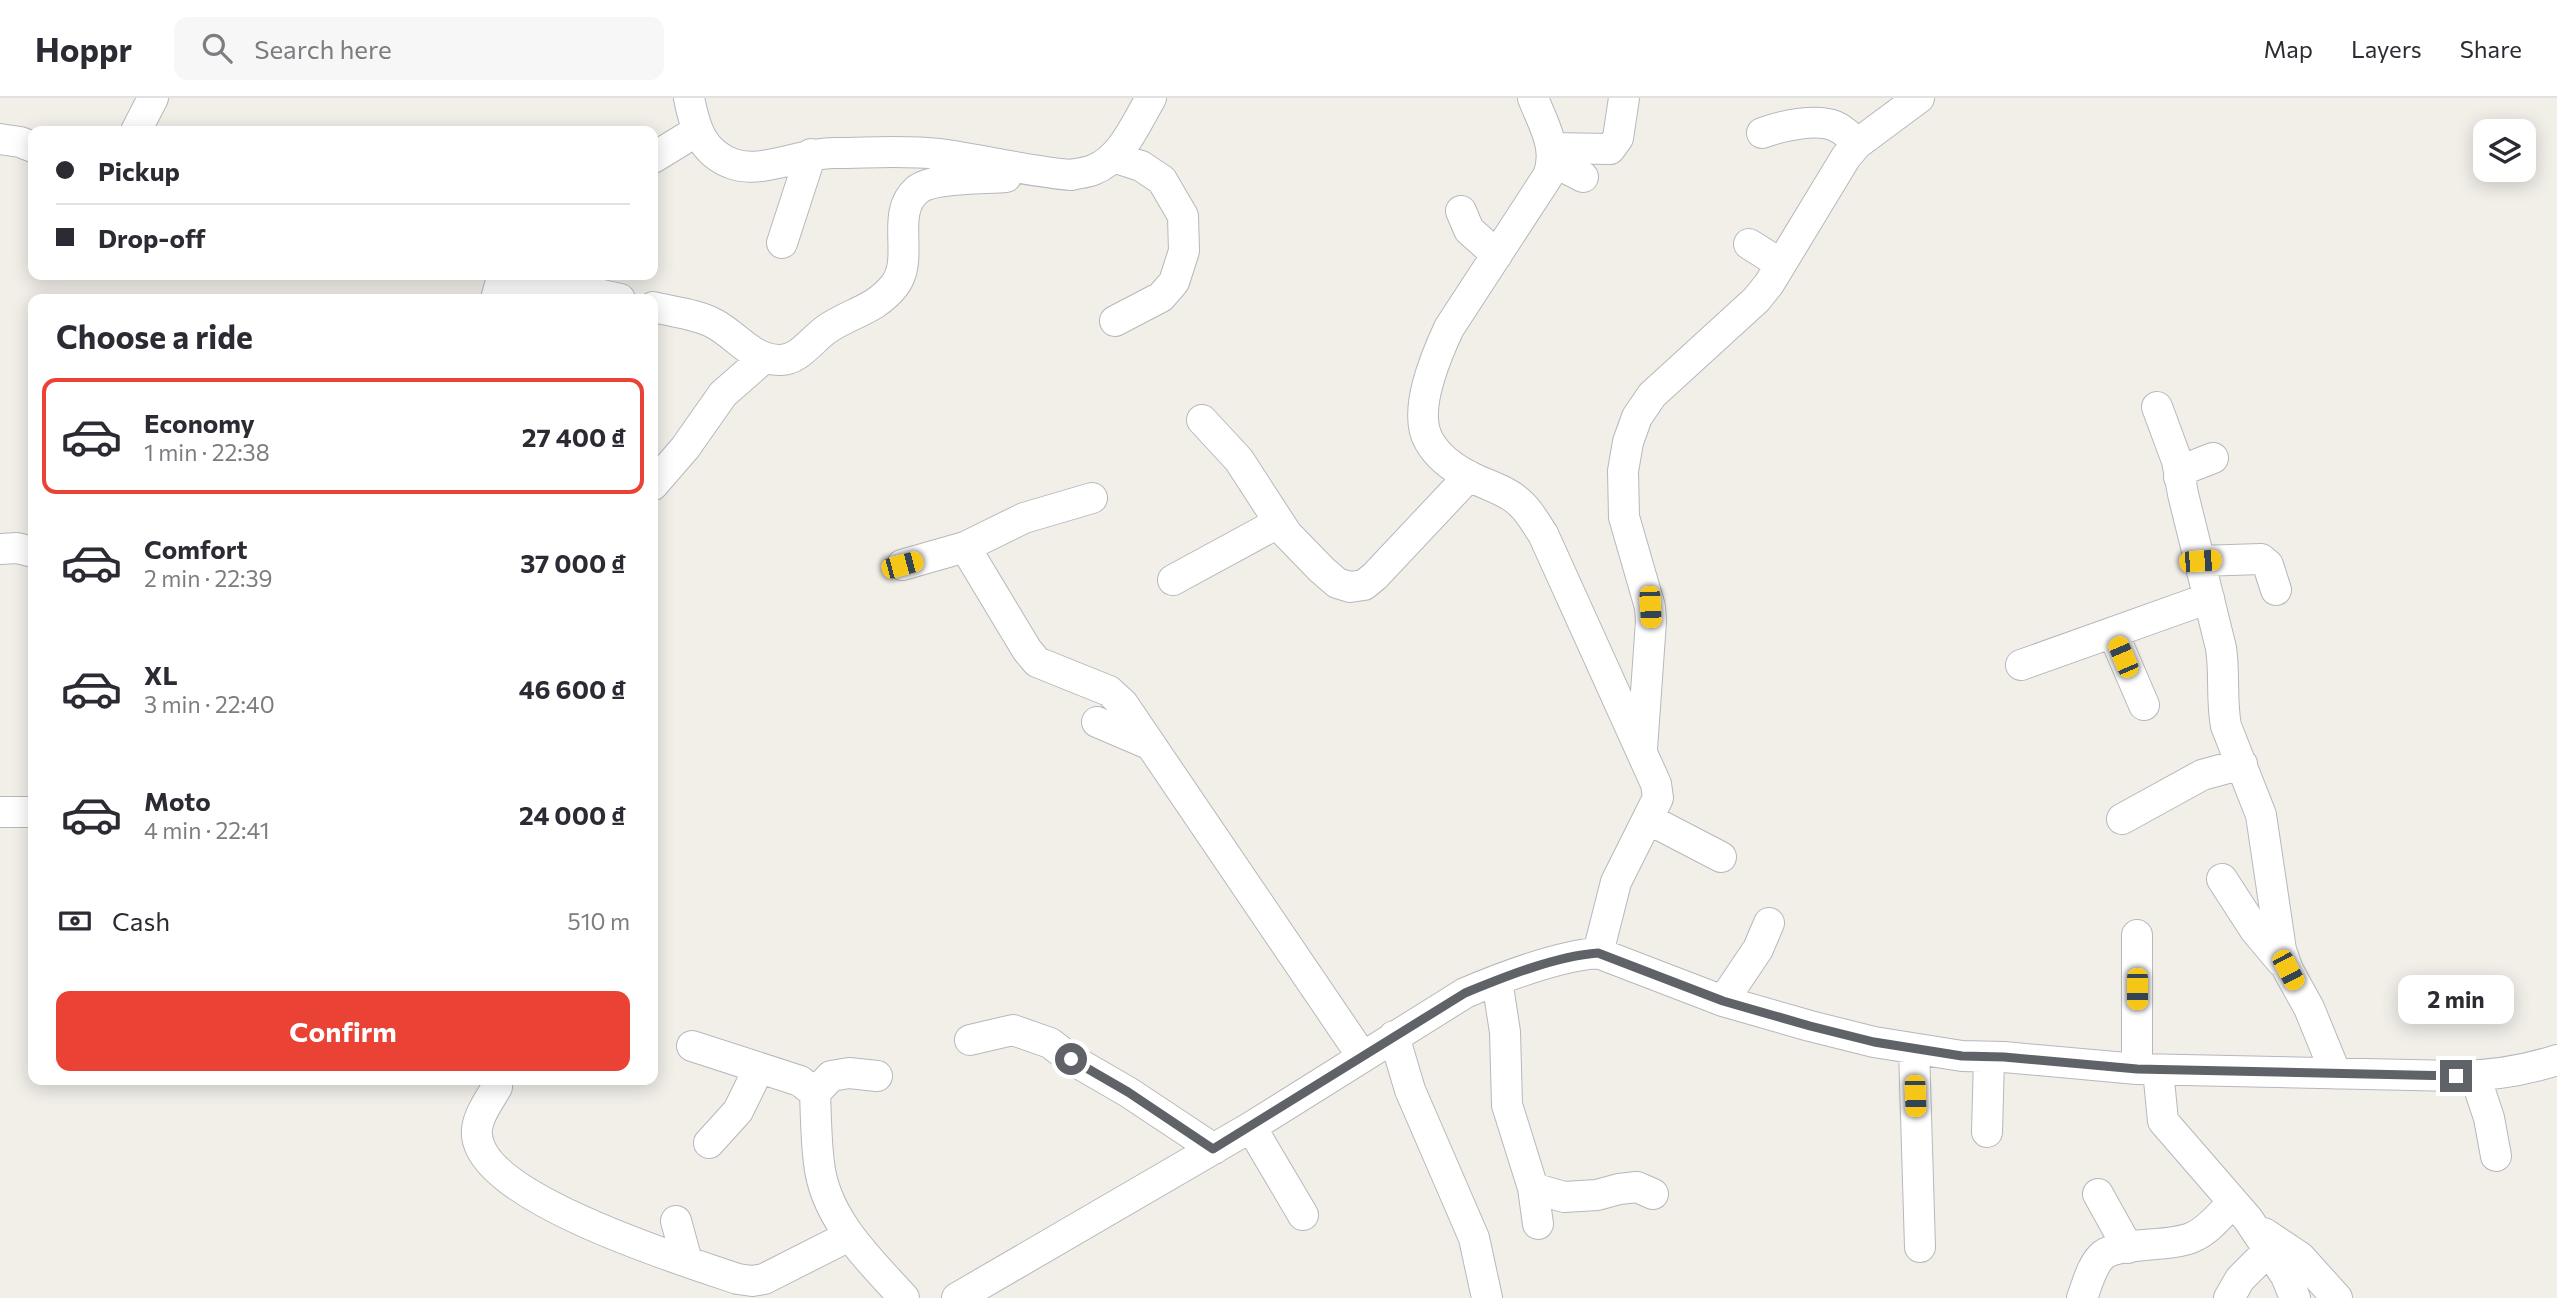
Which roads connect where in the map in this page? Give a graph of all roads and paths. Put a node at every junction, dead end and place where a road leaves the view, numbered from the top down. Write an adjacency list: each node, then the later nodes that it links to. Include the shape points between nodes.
1 (153, 98): 7 (street)
2 (689, 98): 8 (street)
3 (1151, 98): 16 (street)
4 (1533, 98): 15 (street)
5 (1624, 98): 15 (street, via 1618,138 1610,149)
6 (1919, 98): 11 (street)
7 (139, 126)
8 (697, 131): 13 (street, via 715,156 736,165 759,167); 14 (street)
9 (1762, 133): 11 (street, via 1785,125 1834,125)
10 (0, 139): 12 (street)
11 (1857, 144): 23 (street)
12 (28, 145)
13 (811, 154): 17 (street, via 919,152); 20 (street)
14 (658, 155)
15 (1553, 155): 18 (street); 22 (street, via 1548,176)
16 (1113, 157): 17 (street, via 1094,170); 29 (street, via 1141,166 1162,180 1183,216 1184,251 1174,282 1161,297)
17 (1052, 173): 30 (street, via 919,188 905,211 902,265 895,285 874,306 825,330 797,355 781,360)
18 (1583, 177)
19 (1461, 211): 22 (street, via 1469,230)
20 (782, 243)
21 (1749, 244): 23 (street)
22 (1497, 255): 34 (street, via 1449,328 1426,391 1427,439 1442,459)
23 (1779, 267): 52 (street, via 1756,300 1652,396 1637,417 1628,442 1624,516 1651,621)
24 (530, 280): 27 (street)
25 (530, 280): 26 (street, via 501,281)
26 (497, 294)
27 (590, 294)
28 (658, 308): 30 (street, via 716,324)
29 (1115, 321)
30 (764, 358): 36 (street, via 723,394)
31 (2157, 407): 35 (street)
32 (1202, 420): 38 (street, via 1238,460)
33 (2213, 458): 35 (street)
34 (1469, 476): 38 (street, via 1364,585 1337,583); 52 (street, via 1520,503 1543,534)
35 (2179, 477): 42 (street)
36 (658, 479)
37 (1092, 498): 39 (street, via 1024,518)
38 (1278, 523): 44 (street)
39 (965, 547): 43 (street); 51 (street, via 1037,662 1110,691)
40 (0, 549): 41 (street)
41 (28, 551)
42 (2200, 561): 45 (street, via 2261,559 2268,565); 46 (street)
43 (902, 565)
44 (1173, 580)
45 (2276, 590)
46 (2209, 598): 47 (street); 53 (street, via 2224,663 2225,719)
47 (2113, 633): 48 (street); 49 (street)
48 (2021, 665)
49 (2144, 705)
50 (1097, 722): 51 (street)
51 (1151, 744): 70 (street)
52 (1642, 752): 56 (street, via 1658,798)
53 (2242, 764): 57 (street, via 2202,775); 63 (street, via 2261,815 2278,937)
54 (0, 813): 55 (street)
55 (28, 813)
56 (1648, 819): 58 (street); 62 (street, via 1616,882)
57 (2122, 819)
58 (1721, 857)
59 (2222, 879): 63 (street)
60 (1769, 923): 65 (street, via 1758,949)
61 (2137, 935): 74 (street)
62 (1598, 953): 64 (street); 65 (street)
63 (2288, 970): 75 (street)
64 (1497, 980): 66 (street, via 1465,993); 85 (street, via 1505,1032 1507,1105)
65 (1723, 1001): 69 (street)
66 (1394, 1036): 70 (street); 100 (street, via 1410,1090 1474,1237)
67 (970, 1040): 83 (street, via 1013,1030 1050,1043)
68 (692, 1046): 73 (street)
69 (1913, 1049): 71 (street); 94 (street)
70 (1362, 1056): 80 (street)
71 (1989, 1058): 74 (street); 81 (street)
72 (2557, 1060): 77 (street, via 2525,1070)
73 (759, 1068): 79 (street, via 800,1081); 82 (street, via 738,1111)
74 (2148, 1070): 75 (street); 88 (street, via 2164,1121)
75 (2336, 1074): 77 (street)
76 (877, 1076): 79 (street, via 831,1076)
77 (2475, 1076): 84 (street)
78 (497, 1087): 96 (street, via 481,1114 476,1134 480,1148 498,1170 585,1223)
79 (815, 1093): 92 (street, via 819,1166 830,1202)
80 (1251, 1127): 83 (street); 89 (street)
81 (1987, 1132)
82 (709, 1143)
83 (1213, 1149): 98 (street)
84 (2496, 1156)
85 (1534, 1188): 86 (street, via 1564,1197 1637,1187); 91 (street)
86 (1653, 1194)
87 (2098, 1194): 95 (street)
88 (2234, 1202): 93 (street); 95 (street, via 2192,1238)
89 (1303, 1215)
90 (676, 1222): 96 (street)
91 (1538, 1224)
92 (849, 1236): 96 (street, via 752,1281); 99 (street)
93 (2261, 1239): 97 (street, via 2273,1238 2291,1251); 102 (street); 103 (street)
94 (1920, 1247)
95 (2129, 1248): 101 (street, via 2104,1255)
96 (687, 1261)
97 (2316, 1285): 104 (street)
98 (972, 1295)
99 (904, 1298)
100 (1487, 1298)
101 (2082, 1298)
102 (2229, 1298)
103 (2295, 1298)
104 (2336, 1298)

